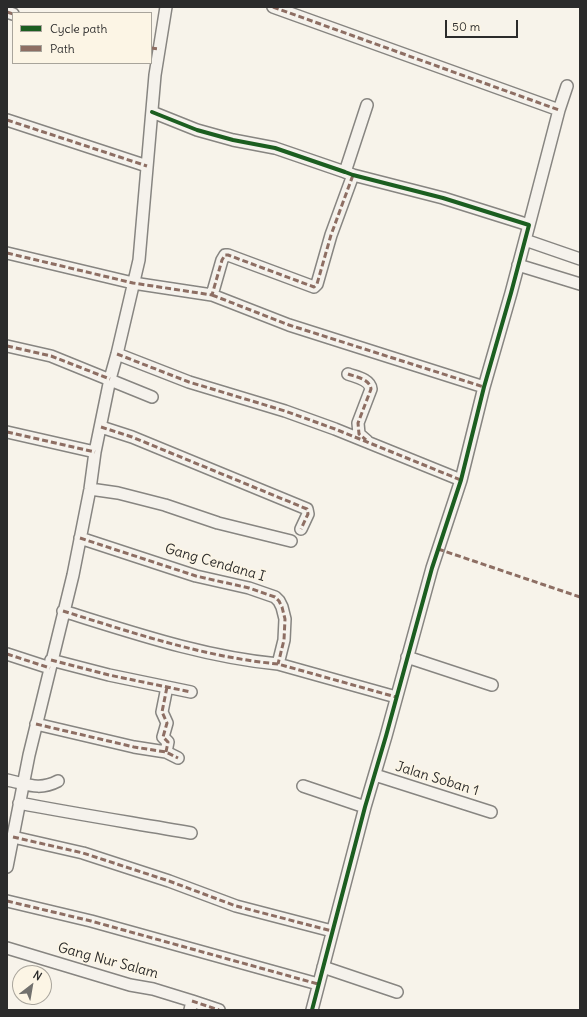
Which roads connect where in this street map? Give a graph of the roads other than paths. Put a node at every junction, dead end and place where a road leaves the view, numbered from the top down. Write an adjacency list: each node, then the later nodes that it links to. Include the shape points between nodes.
1 (166, 7): 3 (street)
2 (273, 7): 6 (street)
3 (155, 48): 7 (street)
4 (568, 86): 6 (street)
5 (367, 105): 10 (street)
6 (559, 110): 11 (street)
7 (152, 112): 9 (street); 10 (street, via 197,130 275,148)
8 (7, 120): 9 (street)
9 (147, 166): 16 (street, via 139,260)
10 (349, 173): 11 (street, via 443,198); 18 (street, via 316,286 312,287 225,255)
11 (529, 225): 12 (street)
12 (525, 240): 14 (street); 15 (street)
13 (7, 253): 16 (street)
14 (580, 259)
15 (518, 265): 17 (street); 23 (street)
16 (133, 283): 18 (street); 20 (street)
17 (580, 284)
18 (212, 295): 23 (street, via 289,325)
19 (7, 346): 22 (street, via 51,356)
20 (117, 354): 22 (street); 27 (street, via 196,384 285,411)
21 (348, 374): 27 (street, via 370,385 371,389 358,423 362,437)
22 (110, 379): 24 (street); 25 (street)
23 (484, 387): 29 (street)
24 (152, 397)
25 (101, 427): 28 (street); 31 (street, via 132,437 307,508 308,514)
26 (7, 432): 28 (street)
27 (370, 443): 29 (street)
28 (95, 452): 30 (street)
29 (461, 480): 36 (street, via 432,568)
30 (90, 489): 32 (street); 33 (street, via 165,505 218,523)
31 (301, 529)
32 (80, 538): 34 (street); 38 (street, Gang Cendana I, via 196,576 249,588 275,597 282,607 285,619 284,640)
33 (291, 541)
34 (63, 611): 37 (street); 38 (street, via 176,646)
35 (7, 654): 37 (street)
36 (407, 657): 39 (street); 42 (street)
37 (50, 664): 40 (street); 43 (street)
38 (278, 664): 42 (street)
39 (492, 685)
40 (167, 687): 41 (street); 44 (street, via 162,712 167,723 163,737 168,742)
41 (191, 692)
42 (396, 697): 46 (street)
43 (36, 724): 44 (street); 49 (street)
44 (166, 752): 45 (street)
45 (178, 758)
46 (375, 775): 52 (street); 53 (street, Jalan Soban 1)
47 (7, 780): 49 (street)
48 (58, 781): 49 (street, via 39,787)
49 (23, 784): 51 (street)
50 (303, 786): 52 (street)
51 (19, 804): 54 (street); 55 (street)
52 (365, 807): 58 (street)
53 (491, 812)
54 (191, 834)
55 (13, 837): 56 (street); 58 (street, via 83,854 236,906)
56 (7, 868)
57 (7, 901): 61 (street, via 91,921)
58 (332, 931): 60 (street)
59 (7, 948): 63 (street, Gang Nur Salam, via 130,985 153,989)
60 (323, 967): 61 (street); 62 (street)
61 (318, 984): 65 (street)
62 (397, 992)
63 (191, 1005): 64 (street, Gang Nur Salam)
64 (219, 1010)
65 (312, 1010)

